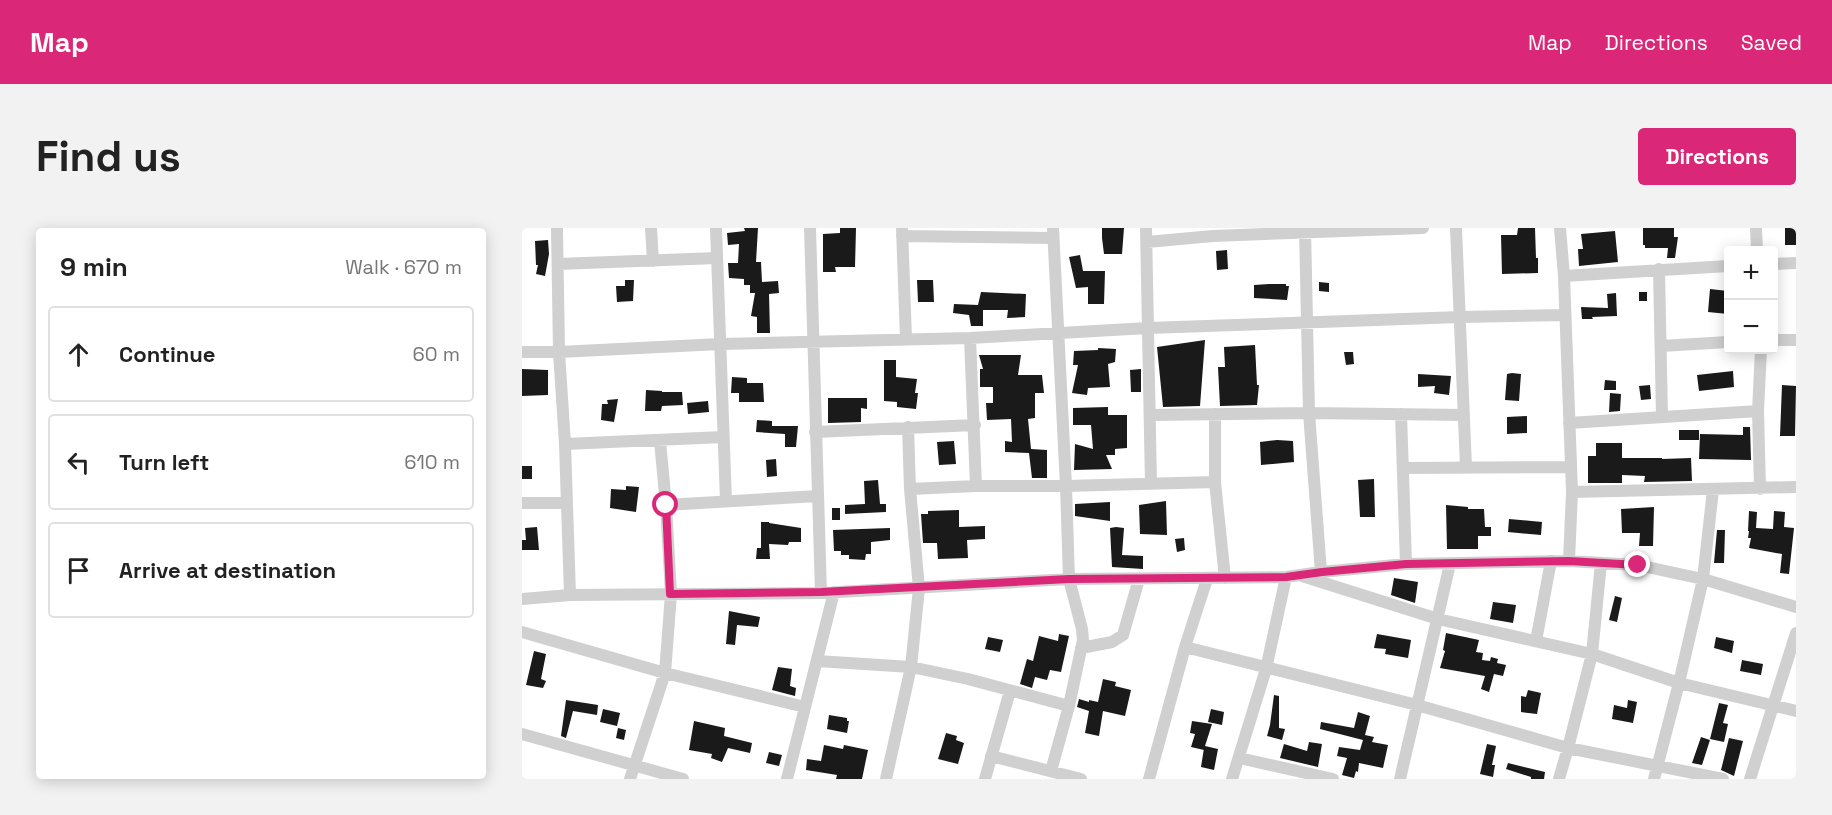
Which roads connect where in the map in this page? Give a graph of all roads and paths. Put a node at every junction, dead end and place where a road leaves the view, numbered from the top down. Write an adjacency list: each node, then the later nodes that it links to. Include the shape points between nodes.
1 (557, 228): 21 (street)
2 (651, 228): 19 (street)
3 (716, 228): 18 (street)
4 (810, 228): 35 (street)
5 (1146, 228): 16 (street)
6 (1396, 228): 7 (street); 11 (street)
7 (1423, 228)
8 (1455, 228): 27 (street)
9 (1560, 228): 25 (street)
10 (1756, 228): 17 (street)
11 (1305, 230): 14 (street); 28 (street)
12 (902, 232): 13 (street); 32 (street)
13 (958, 232): 15 (street)
14 (1213, 232): 16 (street)
15 (1053, 233): 30 (street)
16 (1147, 242): 29 (street)
17 (1757, 246)
18 (717, 258): 19 (street); 37 (street)
19 (653, 261): 21 (street)
20 (1796, 263): 22 (street)
21 (558, 264): 40 (street)
22 (1778, 264)
23 (1724, 266): 24 (street)
24 (1659, 269): 25 (street); 38 (street)
25 (1564, 276): 26 (street)
26 (1564, 315): 27 (street); 49 (street)
27 (1460, 317): 28 (street); 47 (street)
28 (1306, 322): 29 (street); 43 (street)
29 (1148, 328): 30 (street); 46 (street)
30 (1058, 334): 31 (street); 62 (street)
31 (970, 338): 32 (street); 50 (street)
32 (906, 339): 35 (street)
33 (1778, 340): 34 (street)
34 (1796, 340)
35 (813, 342): 37 (street); 52 (street)
36 (1724, 342): 38 (street)
37 (720, 344): 40 (street); 53 (street)
38 (1661, 346): 48 (street)
39 (522, 352): 40 (street)
40 (559, 352): 55 (street)
41 (1761, 354): 42 (street)
42 (1758, 411): 48 (street); 65 (street)
43 (1309, 412): 44 (street); 45 (street); 78 (street)
44 (1215, 414): 46 (street); 59 (street)
45 (1401, 414): 47 (street); 58 (street)
46 (1150, 415): 60 (street)
47 (1464, 416): 56 (street)
48 (1662, 417): 49 (street)
49 (1569, 423): 57 (street)
50 (975, 425): 51 (street); 61 (street)
51 (908, 427): 52 (street); 64 (street)
52 (815, 432): 68 (street)
53 (723, 437): 54 (street); 69 (street)
54 (660, 441): 55 (street); 72 (street)
55 (565, 444): 71 (street)
56 (1466, 467): 57 (street); 58 (street)
57 (1571, 467): 67 (street)
58 (1403, 468): 76 (street)
59 (1215, 482): 60 (street); 80 (street)
60 (1150, 483): 62 (street)
61 (976, 486): 62 (street); 64 (street)
62 (1066, 486): 81 (street)
63 (1796, 487): 65 (street)
64 (910, 489): 85 (street)
65 (1760, 489): 66 (street)
66 (1713, 490): 67 (street); 84 (street)
67 (1572, 492): 74 (street)
68 (817, 496): 69 (street); 86 (street)
69 (726, 501): 72 (street)
70 (522, 503): 71 (street)
71 (567, 503): 89 (street)
72 (666, 505): 88 (street)
73 (1551, 561): 74 (street); 77 (street); 95 (street)
74 (1569, 561): 75 (street)
75 (1601, 563): 84 (street, via 1638,565); 98 (street)
76 (1406, 564): 77 (street); 78 (street)
77 (1450, 564): 92 (street)
78 (1322, 572): 79 (street)
79 (1292, 576): 80 (street); 92 (street); 101 (street)
80 (1225, 578): 83 (street)
81 (1069, 579): 82 (street); 85 (street); 96 (street, via 1082,629)
82 (1138, 579): 83 (street); 96 (street, via 1123,635 1112,642)
83 (1207, 579): 97 (street)
84 (1703, 579): 91 (street); 103 (street)
85 (919, 588): 87 (street); 100 (street)
86 (821, 592): 87 (street); 88 (street)
87 (834, 592): 99 (street)
88 (670, 594): 89 (street); 102 (street)
89 (570, 595): 90 (street)
90 (522, 599)
91 (1796, 607)
92 (1438, 619): 95 (street); 105 (street)
93 (522, 632): 102 (street)
94 (1796, 633): 107 (street)
95 (1536, 641): 98 (street)
96 (1081, 648): 106 (street)
97 (1185, 648): 101 (street); 124 (street)
98 (1592, 654): 103 (street); 111 (street)
99 (817, 661): 100 (street); 108 (street)
100 (911, 666): 104 (street); 121 (street)
101 (1266, 669): 105 (street); 113 (street)
102 (665, 672): 108 (street); 114 (street)
103 (1679, 682): 107 (street); 116 (street)
104 (1010, 691): 106 (street); 112 (street)
105 (1417, 705): 111 (street); 127 (street)
106 (1069, 706): 115 (street)
107 (1772, 706): 109 (street); 130 (street)
108 (805, 707): 120 (street)
109 (1796, 711)
110 (522, 734): 114 (street)
111 (1568, 748): 116 (street); 128 (street)
112 (991, 756): 115 (street); 122 (street)
113 (1239, 758): 117 (street); 125 (street)
114 (634, 765): 118 (street); 119 (street)
115 (1051, 771): 123 (street)
116 (1655, 773): 129 (street)
117 (1303, 776): 126 (street)
118 (630, 779)
119 (683, 779)
120 (787, 779)
121 (886, 779)
122 (985, 779)
123 (1081, 779)
124 (1149, 779)
125 (1232, 779)
126 (1333, 779)
127 (1400, 779)
128 (1559, 779)
129 (1723, 779)
130 (1750, 779)

